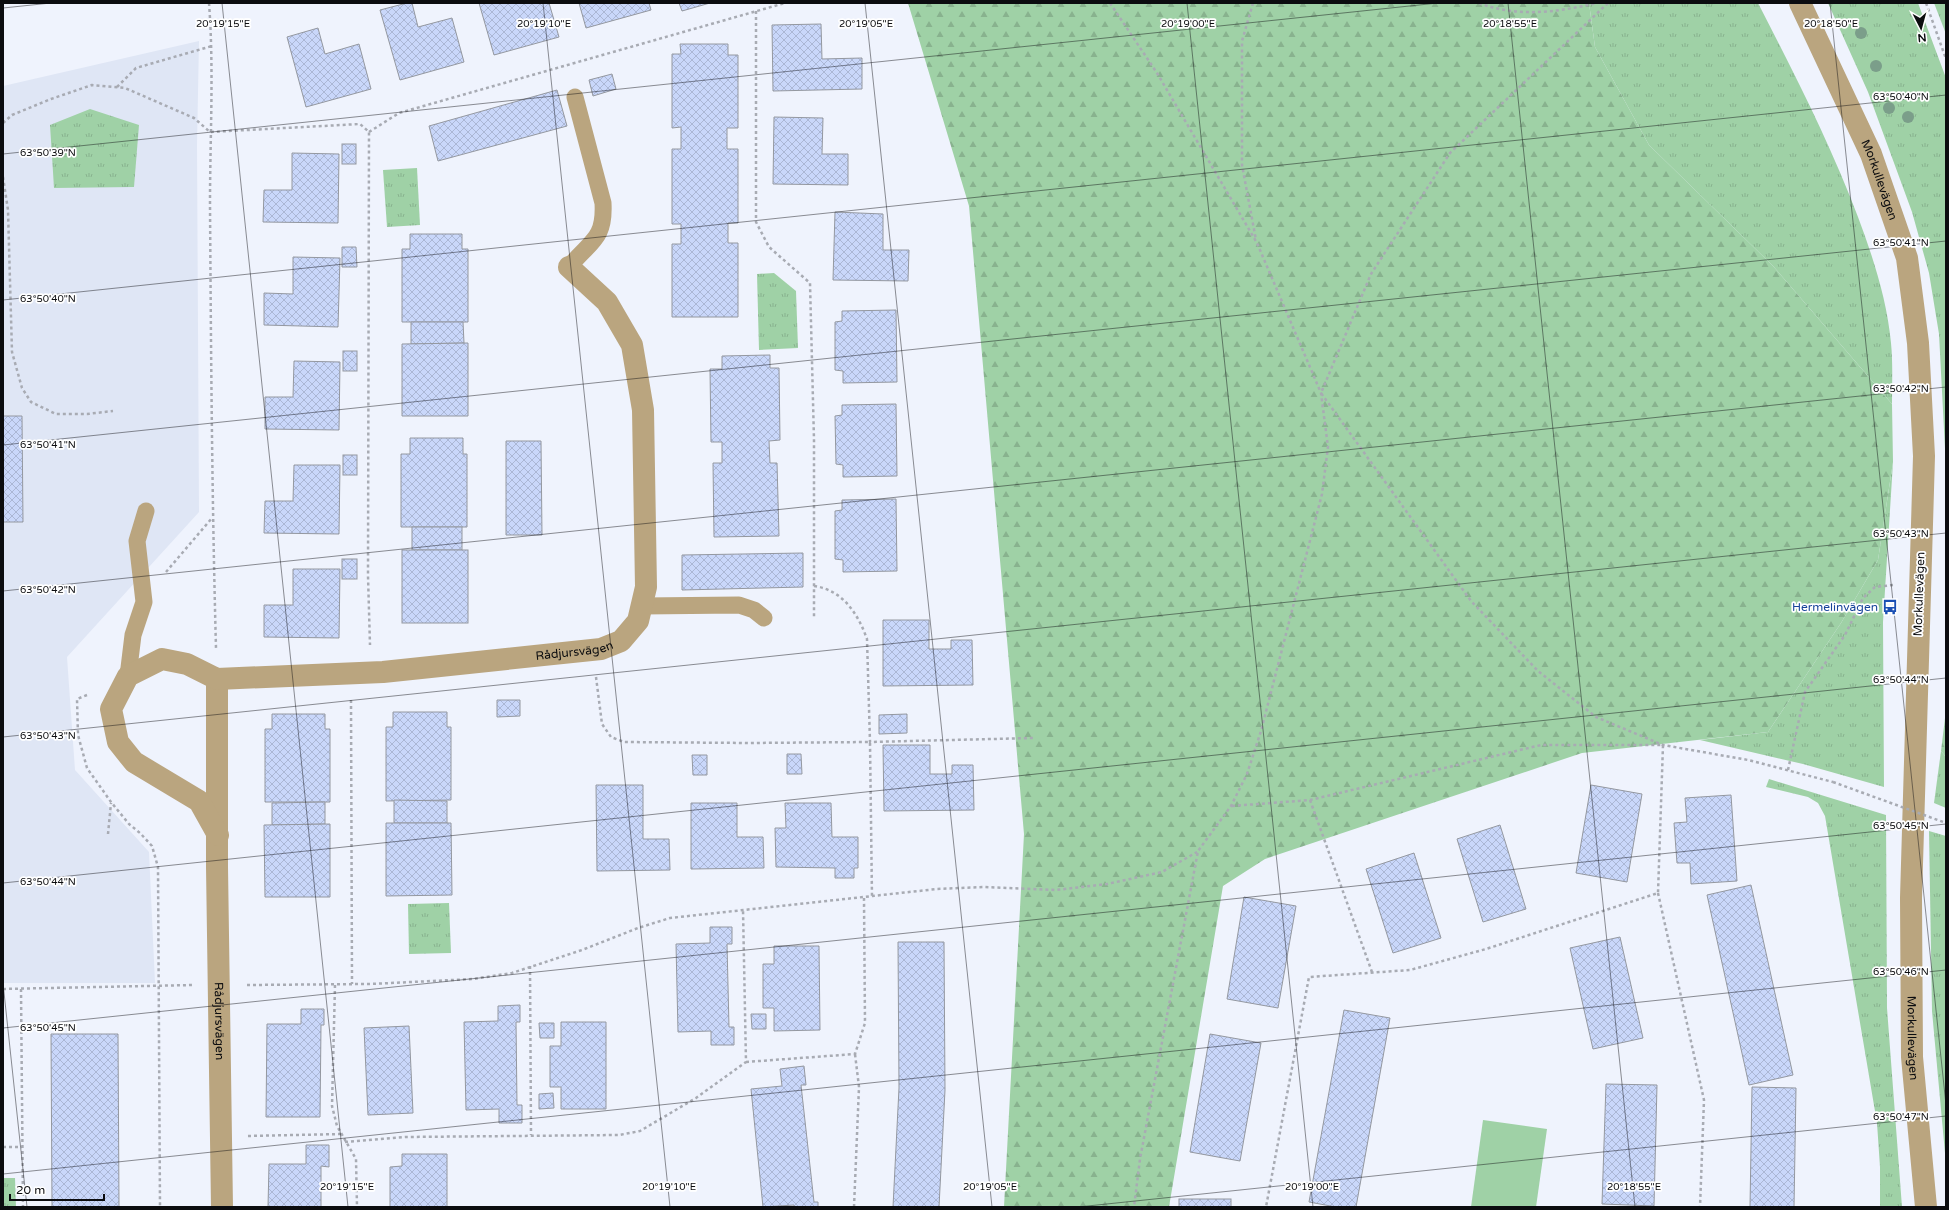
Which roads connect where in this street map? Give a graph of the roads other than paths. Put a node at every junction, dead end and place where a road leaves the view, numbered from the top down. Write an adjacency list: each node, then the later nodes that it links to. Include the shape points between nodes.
1 (1800, 3): 11 (street, Morkullevägen, via 1871,154 1907,258 1918,343 1924,456 1911,898 1912,1049)
2 (575, 96): 3 (lane, via 603,203 604,219 596,241 580,253)
3 (569, 267): 5 (street, Rådjursvägen, via 607,302 632,345 643,410 646,587)
4 (146, 511): 7 (lane, via 137,541 144,602 133,635)
5 (642, 606): 6 (lane, via 739,605 754,610); 8 (street, Rådjursvägen, via 638,621 621,641 601,650 361,673)
6 (764, 618)
7 (128, 676): 8 (street, Rådjursvägen, via 162,660 187,664); 9 (street, Rådjursvägen, via 111,709 118,742 134,762 199,801)
8 (217, 679): 9 (street, Rådjursvägen)
9 (218, 835): 10 (street, Rådjursvägen)
10 (222, 1207)
11 (1926, 1207)

